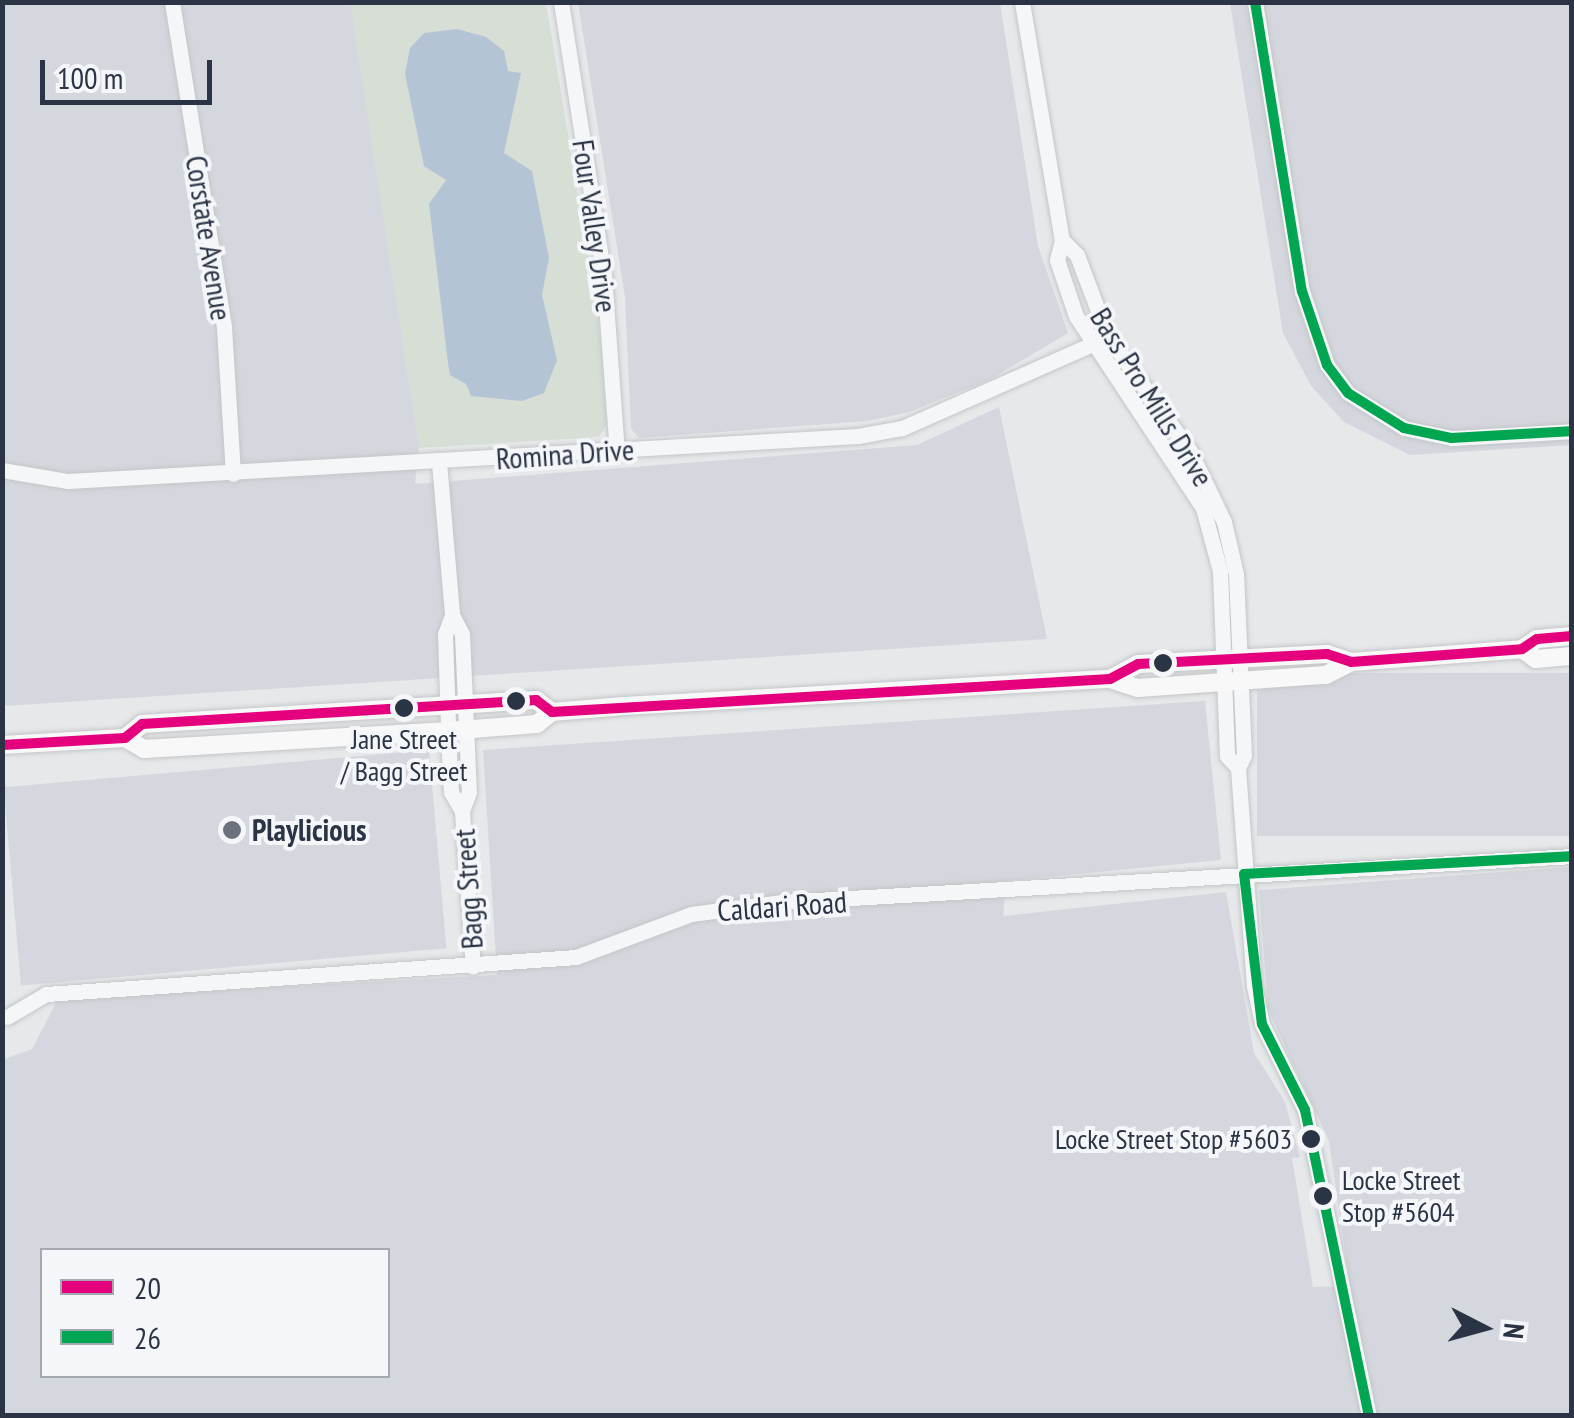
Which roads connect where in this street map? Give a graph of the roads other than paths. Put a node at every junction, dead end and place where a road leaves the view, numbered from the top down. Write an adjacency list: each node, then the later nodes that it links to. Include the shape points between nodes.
1 (172, 2): 12 (street, Corstate Avenue, via 224,327)
2 (561, 2): 9 (street, Four Valley Drive, via 604,276)
3 (1022, 2): 5 (street, Bass Pro Mills Drive)
4 (1255, 2): 8 (street, via 1306,309 1326,365 1374,414 1430,435)
5 (1062, 240): 6 (street, Bass Pro Mills Drive, via 1077,255); 7 (street, Bass Pro Mills Drive, via 1058,260)
6 (1108, 336): 7 (street, Romina Drive); 16 (street, Bass Pro Mills Drive, via 1190,451 1214,497 1236,574)
7 (1090, 344): 9 (street, Romina Drive, via 902,428); 16 (street, Bass Pro Mills Drive, via 1180,465 1203,508)
8 (1572, 431)
9 (616, 451): 10 (street, Romina Drive)
10 (438, 462): 12 (street, Romina Drive); 20 (street, Bagg Street, via 452,615 462,634)
11 (2, 470): 12 (street, Romina Drive, via 68,482)
12 (233, 474)
13 (1572, 636): 14 (main road, via 1536,639)
14 (1522, 649): 15 (main road, via 1536,658); 17 (main road)
15 (1572, 656)
16 (1232, 659): 17 (main road, via 1326,654); 18 (main road, via 1138,664); 19 (street)
17 (1351, 662): 19 (main road, via 1326,674)
18 (1110, 679): 19 (main road, via 1138,688); 21 (main road)
19 (1232, 681): 26 (street, via 1227,756 1238,768)
20 (456, 707): 21 (main road, via 536,700); 22 (street, Bagg Street); 23 (main road, via 142,724)
21 (552, 712): 22 (main road, via 537,724)
22 (457, 731): 23 (main road, via 144,749); 27 (street, Bagg Street, via 451,792 462,811)
23 (125, 738): 24 (main road)
24 (2, 745)
25 (1572, 856): 26 (street, Caldari Road)
26 (1244, 874): 27 (street, Caldari Road, via 782,902 691,914 603,952); 29 (street, via 1262,1024 1305,1110)
27 (473, 966): 28 (street, Caldari Road, via 46,994)
28 (7, 1017)
29 (1369, 1416)

